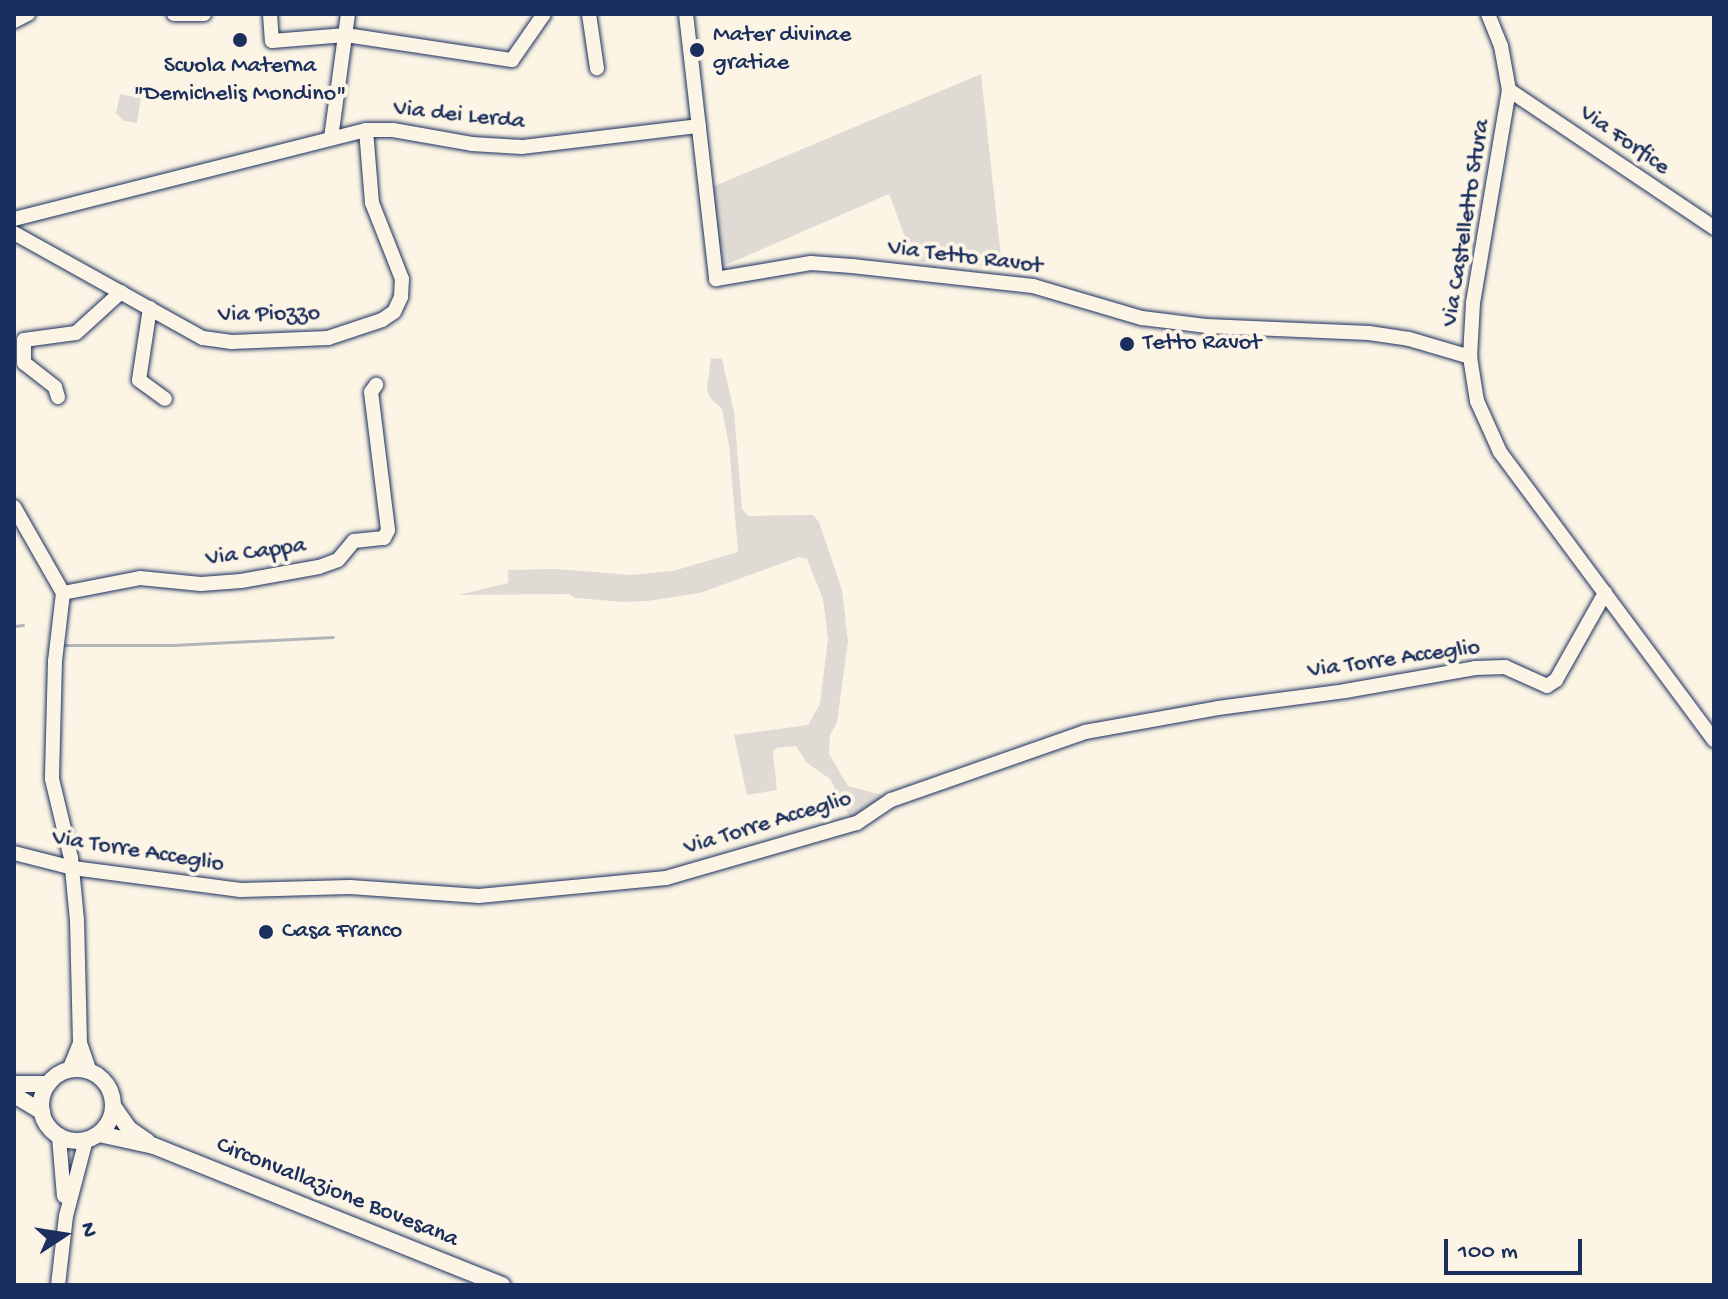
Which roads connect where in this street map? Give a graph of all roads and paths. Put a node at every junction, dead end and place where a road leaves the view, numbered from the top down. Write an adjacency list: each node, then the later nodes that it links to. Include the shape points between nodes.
1 (174, 14): 2 (street)
2 (204, 14)
3 (270, 14): 9 (street, via 272,41)
4 (348, 14): 9 (street)
5 (544, 14): 9 (street, via 512,60)
6 (589, 14): 10 (street)
7 (686, 14): 12 (street, Via Tetto Ravot)
8 (1488, 14): 11 (street, Via Castelletto Stura, via 1501,46)
9 (346, 35): 14 (street)
10 (597, 68)
11 (1509, 90): 17 (street, Via Forfice); 21 (street, Via Castelletto Stura, via 1473,303)
12 (699, 126): 13 (street, Via dei Lerda, via 522,147); 21 (street, Via Tetto Ravot, via 718,280 811,263 852,266 1033,286 1142,318 1369,333)
13 (366, 130): 14 (street, Via dei Lerda); 20 (street, Via Piozzo, via 372,203 403,287 399,304 388,317 315,340 232,342 203,338)
14 (331, 138): 15 (street, Via dei Lerda)
15 (31, 215): 16 (street, Via dei Lerda); 18 (street)
16 (14, 219)
17 (1714, 228)
18 (21, 237): 19 (street, Via Piozzo)
19 (121, 292): 20 (street, Via Piozzo); 23 (street, via 76,333 24,340 24,363 55,387)
20 (150, 308): 24 (street, via 139,380)
21 (1470, 357): 27 (street, Via Castelletto Stura, via 1488,430)
22 (376, 385): 26 (street, Via Cappa, via 371,392 388,530 384,538 354,541 338,560 319,567 241,581 201,584 140,578)
23 (58, 397)
24 (165, 399)
25 (14, 507): 26 (street)
26 (63, 593): 30 (street, via 52,779)
27 (1605, 593): 28 (street, Via Castelletto Stura); 30 (street, Via Torre Acceglio, via 1556,680 1547,686 1505,667 1475,668 1099,729 891,800 857,823 666,878 464,896 350,887 213,889)
28 (1714, 740)
29 (14, 853): 30 (street, Via Torre Acceglio)
30 (73, 868): 31 (street)
31 (80, 1043): 32 (street); 33 (street)
32 (69, 1070): 33 (main road); 35 (main road)
33 (90, 1072): 37 (main road, via 107,1085)
34 (14, 1084): 35 (main road)
35 (48, 1084): 38 (main road)
36 (14, 1095): 38 (main road)
37 (113, 1106): 40 (main road, via 106,1127); 41 (main road, Circonvallazione Bovesana, via 129,1129)
38 (42, 1112): 39 (main road)
39 (59, 1137): 40 (main road); 42 (street)
40 (92, 1137): 41 (main road, Circonvallazione Bovesana); 42 (street)
41 (154, 1146): 44 (main road, Circonvallazione Bovesana)
42 (66, 1216): 43 (street)
43 (58, 1285)
44 (502, 1285)

